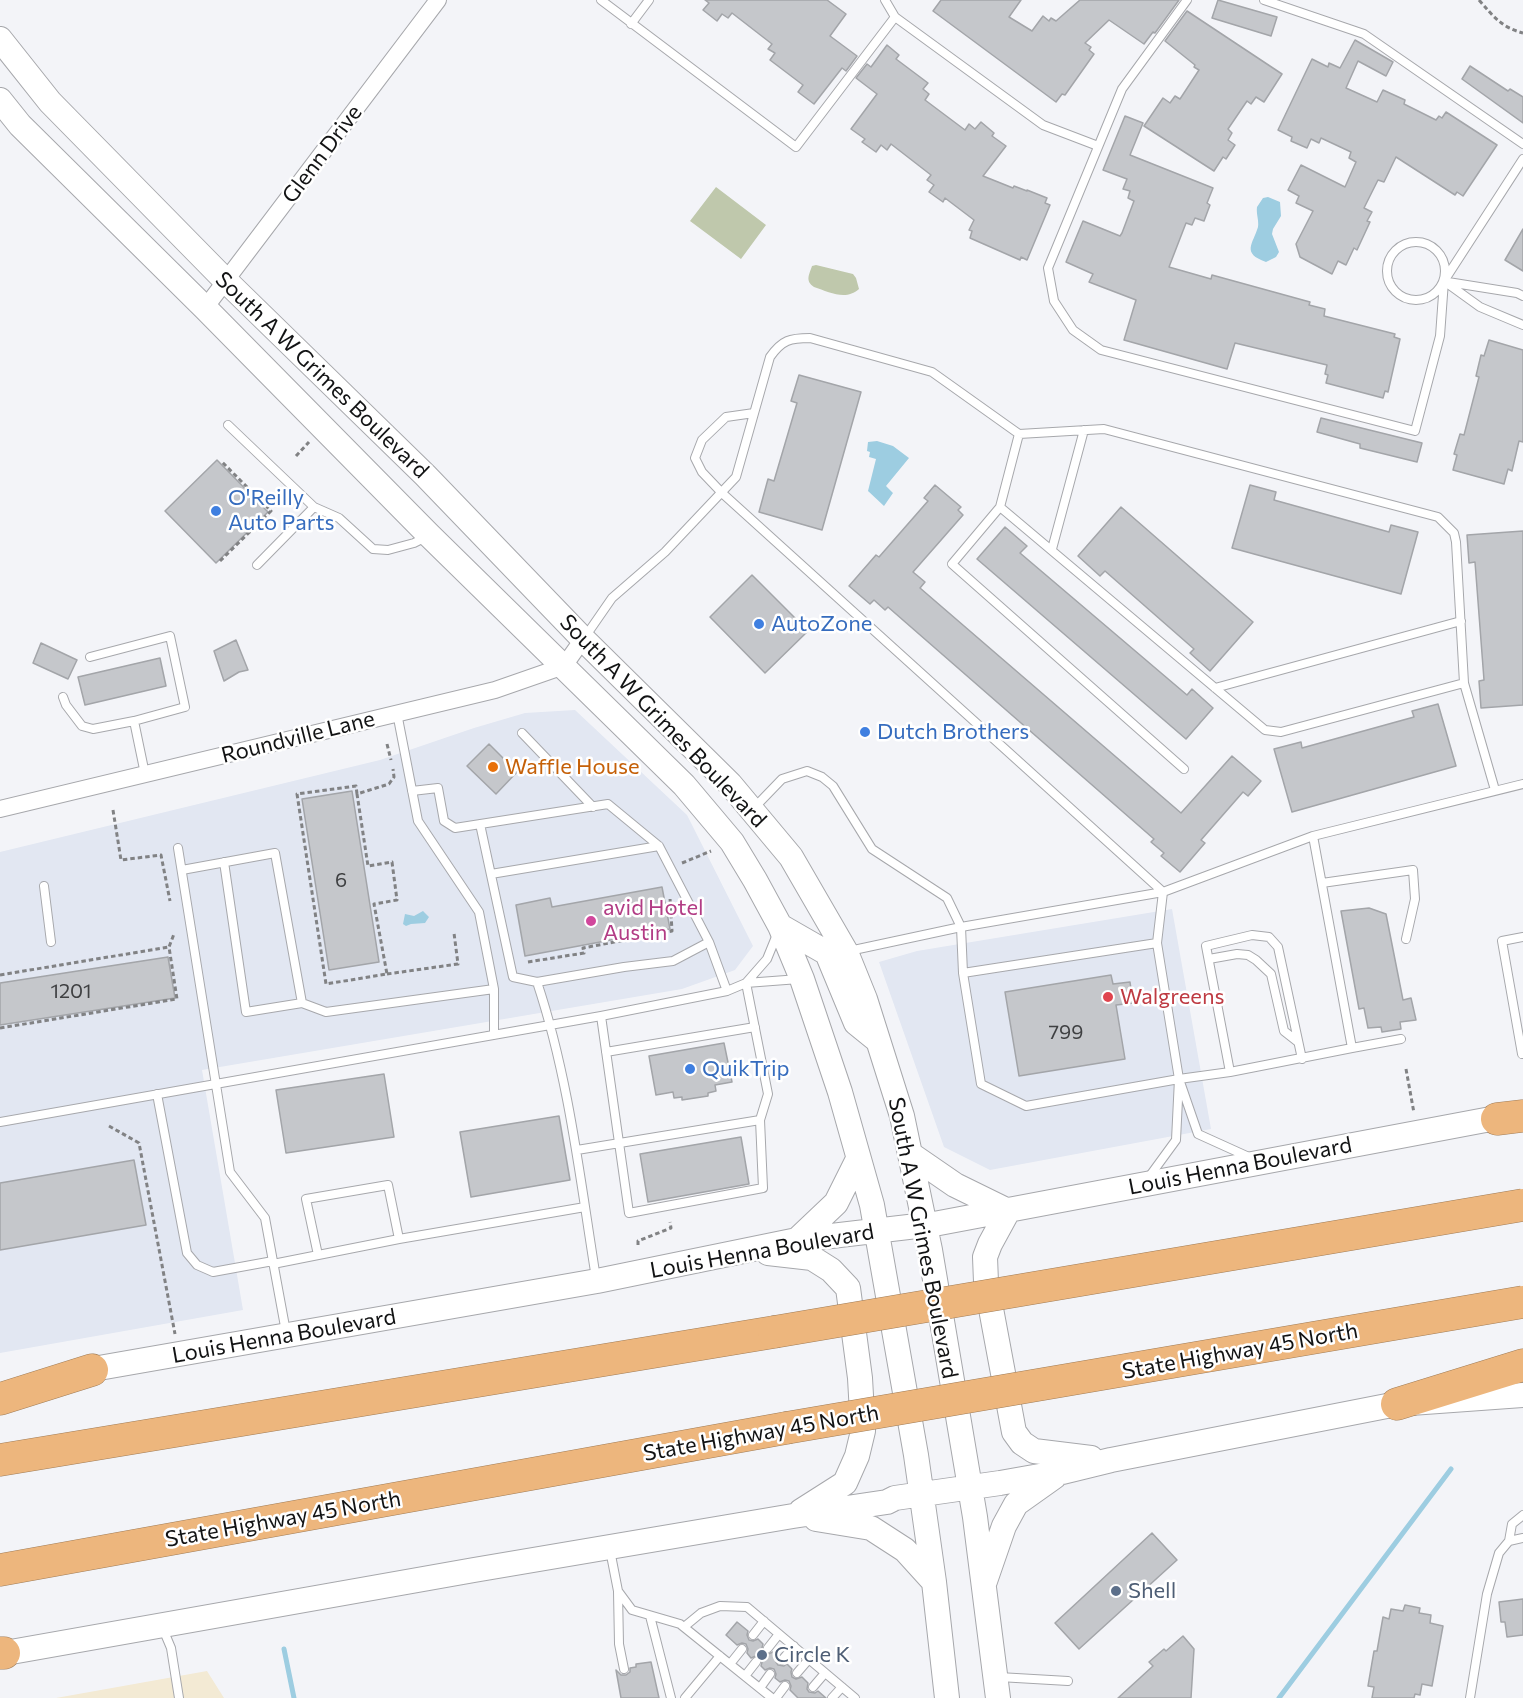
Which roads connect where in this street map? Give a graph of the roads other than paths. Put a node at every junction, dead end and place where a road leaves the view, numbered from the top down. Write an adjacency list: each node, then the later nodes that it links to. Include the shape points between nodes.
1 (438, 0): 14 (street, Glenn Drive)
2 (601, 0): 8 (lane)
3 (649, 0): 8 (lane)
4 (885, 0): 7 (lane)
5 (1187, 0): 12 (lane, via 1122,89)
6 (1264, 0): 11 (lane, via 1364,34)
7 (896, 17): 8 (lane, via 796,147); 12 (lane, via 1043,124)
8 (631, 24)
9 (0, 39): 14 (main road, South A W Grimes Boulevard, via 50,102)
10 (0, 100): 17 (main road, South A W Grimes Boulevard, via 20,125)
11 (1523, 144)
12 (1098, 146): 15 (lane, via 1048,268 1054,301 1066,320 1073,330 1101,350 1415,431 1440,336)
13 (1523, 159): 15 (lane)
14 (225, 280): 17 (street, Glenn Drive); 30 (main road, South A W Grimes Boulevard, via 425,475)
15 (1444, 281): 15 (lane, via 1446,266 1439,252 1427,243 1411,241 1397,248 1388,260 1387,275 1393,289 1406,298 1421,300 1435,294); 16 (lane); 18 (lane, via 1480,307)
16 (1523, 296)
17 (205, 308): 26 (main road, South A W Grimes Boulevard)
18 (1523, 325)
19 (754, 413): 22 (lane, via 770,357 778,346 793,338 810,338 932,372); 23 (lane, via 736,477); 23 (lane, via 726,417 702,440 695,458 702,472)
20 (228, 425): 24 (lane)
21 (1084, 430): 22 (lane); 27 (lane); 29 (lane, via 1104,429 1438,517 1454,533 1456,542)
22 (1019, 434): 25 (lane)
23 (722, 493): 30 (lane, via 665,552 612,597); 56 (lane)
24 (314, 507): 26 (lane, via 339,518 373,549 388,550); 28 (lane)
25 (1000, 507): 27 (lane); 39 (lane, via 952,564)
26 (429, 535): 32 (main road, South A W Grimes Boulevard)
27 (1052, 549): 34 (lane)
28 (257, 565)
29 (1461, 621): 33 (lane); 34 (lane)
30 (583, 639): 32 (street); 46 (main road, South A W Grimes Boulevard)
31 (90, 657): 37 (lane, via 170,636 185,707)
32 (564, 666): 36 (street, Roundville Lane, via 495,690); 57 (main road, South A W Grimes Boulevard, via 705,809 732,842)
33 (1464, 683): 34 (lane, via 1281,732 1265,730); 42 (lane)
34 (1215, 688)
35 (63, 697): 37 (lane, via 82,726 93,729)
36 (397, 712): 40 (street, Roundville Lane); 43 (lane)
37 (134, 721): 40 (lane)
38 (522, 733): 44 (lane)
39 (1184, 770)
40 (145, 774): 45 (street, Roundville Lane)
41 (1523, 784): 42 (lane)
42 (1495, 790): 48 (lane)
43 (412, 791): 47 (lane, via 438,788 444,821 455,828); 70 (lane, via 418,821 479,912)
44 (593, 807): 47 (lane); 49 (lane, via 608,804)
45 (0, 809)
46 (753, 809): 58 (lane, via 782,779 807,771 822,777 833,786 872,849 947,898); 64 (main road, South A W Grimes Boulevard, via 791,857)
47 (480, 824): 53 (lane)
48 (1313, 836): 54 (lane); 56 (lane)
49 (659, 846): 53 (lane); 62 (lane)
50 (178, 848): 52 (lane)
51 (224, 862): 52 (lane); 72 (lane, via 275,853); 72 (lane, via 246,1012)
52 (182, 870): 86 (lane)
53 (491, 874): 68 (lane, via 513,977)
54 (1322, 883): 60 (lane, via 1413,870 1415,899); 80 (lane)
55 (44, 886): 61 (lane)
56 (1163, 892): 58 (lane); 63 (lane)
57 (780, 926): 67 (main road, South A W Grimes Boulevard); 69 (lane, via 767,959); 78 (main road, via 827,953 856,1023)
58 (961, 927): 64 (lane); 66 (lane)
59 (1523, 937): 82 (lane, via 1502,941)
60 (1406, 939)
61 (51, 942)
62 (709, 942): 68 (lane, via 673,961); 71 (lane)
63 (1157, 943): 66 (lane); 85 (lane)
64 (846, 952): 78 (main road, South A W Grimes Boulevard)
65 (1209, 959): 79 (lane, via 1248,955 1271,974 1284,1031); 79 (lane, via 1206,946 1252,935 1269,937 1278,947); 84 (lane)
66 (963, 973): 85 (lane, via 981,1084 1026,1106)
67 (801, 979): 69 (lane); 94 (main road, South A W Grimes Boulevard, via 840,1092)
68 (537, 982): 74 (lane)
69 (746, 983): 71 (lane); 75 (lane)
70 (494, 989): 72 (lane, via 326,1012); 76 (lane)
71 (727, 991): 73 (lane)
72 (302, 1003)
73 (601, 1016): 74 (lane); 81 (lane)
74 (551, 1025): 76 (lane); 92 (lane)
75 (755, 1027): 81 (lane); 89 (lane, via 768,1094)
76 (494, 1035): 86 (lane)
77 (1401, 1040): 80 (lane)
78 (879, 1041): 93 (main road, South A W Grimes Boulevard)
79 (1298, 1043): 83 (lane)
80 (1352, 1048): 83 (lane)
81 (606, 1052): 91 (lane)
82 (1522, 1054)
83 (1302, 1059): 84 (lane)
84 (1230, 1071): 85 (lane)
85 (1179, 1079): 95 (lane, via 1198,1134); 96 (lane, via 1176,1140)
86 (216, 1083): 87 (lane); 106 (lane, via 230,1172 265,1218)
87 (157, 1094): 90 (lane); 106 (lane, via 187,1253 197,1265 213,1272)
88 (1514, 1115): 95 (main road, Louis Henna Boulevard)
89 (760, 1120): 91 (lane); 91 (lane, via 764,1188 629,1213)
90 (0, 1122)
91 (619, 1143): 92 (lane)
92 (577, 1150): 98 (lane)
93 (910, 1154): 99 (main road, via 955,1185); 100 (main road, South A W Grimes Boulevard)
94 (858, 1159): 101 (main road, South A W Grimes Boulevard); 103 (main road, via 836,1203)
95 (1260, 1162): 96 (main road, Louis Henna Boulevard)
96 (1145, 1184): 99 (main road, Louis Henna Boulevard)
97 (1523, 1205): 116 (highway, bridge)
98 (585, 1207): 102 (lane); 107 (lane)
99 (1008, 1211): 100 (main road, Louis Henna Boulevard); 117 (main road, via 985,1257 986,1282 1014,1432 1034,1451)
100 (925, 1225): 101 (main road, Louis Henna Boulevard); 119 (main road, South A W Grimes Boulevard)
101 (877, 1230): 103 (main road, Louis Henna Boulevard); 120 (main road, South A W Grimes Boulevard)
102 (399, 1239): 105 (lane); 105 (lane, via 388,1185 306,1199)
103 (797, 1240): 104 (main road, Louis Henna Boulevard)
104 (747, 1251): 107 (main road, Louis Henna Boulevard); 121 (main road, via 812,1258 848,1288 863,1431 857,1456 845,1483)
105 (318, 1255): 106 (lane)
106 (273, 1262): 109 (lane)
107 (597, 1281): 109 (main road, Louis Henna Boulevard)
108 (1523, 1302): 126 (highway, State Highway 45 North, bridge, via 786,1428)
109 (287, 1335): 111 (main road, Louis Henna Boulevard)
110 (1523, 1365): 115 (highway)
111 (92, 1370): 112 (main road, Louis Henna Boulevard); 114 (highway)
112 (0, 1386)
113 (1523, 1395): 115 (main road)
114 (0, 1399)
115 (1397, 1404): 117 (main road)
116 (0, 1460)
117 (1111, 1460): 118 (main road)
118 (1062, 1472): 119 (main road); 128 (main road, via 1016,1504 1004,1526)
119 (970, 1487): 120 (main road); 128 (main road, South A W Grimes Boulevard)
120 (922, 1495): 121 (main road); 127 (main road, South A W Grimes Boulevard)
121 (793, 1515): 125 (main road); 127 (main road, via 871,1528 905,1550)
122 (1523, 1515): 124 (lane, via 1512,1524)
123 (1523, 1538): 124 (lane)
124 (1509, 1540): 164 (lane, via 1499,1552 1487,1594)
125 (609, 1547): 129 (lane); 132 (main road)
126 (0, 1570)
127 (934, 1582): 163 (main road, South A W Grimes Boulevard)
128 (984, 1586): 155 (main road, South A W Grimes Boulevard)
129 (618, 1591): 130 (lane, via 632,1610); 145 (lane)
130 (650, 1616): 133 (lane); 158 (lane)
131 (764, 1621): 133 (lane, via 747,1607 720,1606 701,1613); 134 (lane); 135 (lane)
132 (162, 1625): 139 (main road); 156 (lane, via 171,1648)
133 (684, 1627): 140 (lane)
134 (779, 1634): 136 (lane); 137 (lane)
135 (753, 1635)
136 (794, 1646): 141 (lane); 142 (lane)
137 (768, 1648)
138 (741, 1649): 144 (lane)
139 (1, 1654)
140 (720, 1656): 144 (lane); 159 (lane)
141 (809, 1659): 146 (lane); 147 (lane)
142 (782, 1660)
143 (756, 1662): 149 (lane)
144 (730, 1664): 149 (lane)
145 (624, 1669)
146 (797, 1673)
147 (825, 1673): 152 (lane); 153 (lane)
148 (770, 1674): 154 (lane)
149 (745, 1676): 154 (lane)
150 (1068, 1681): 155 (lane)
151 (785, 1686): 160 (lane)
152 (813, 1687)
153 (842, 1687): 161 (lane); 162 (lane)
154 (760, 1688): 160 (lane)
155 (996, 1688)
156 (178, 1693): 157 (lane)
157 (185, 1698)
158 (671, 1698)
159 (684, 1698)
160 (774, 1698)
161 (832, 1698)
162 (855, 1698)
163 (947, 1698)
164 (1470, 1698)

